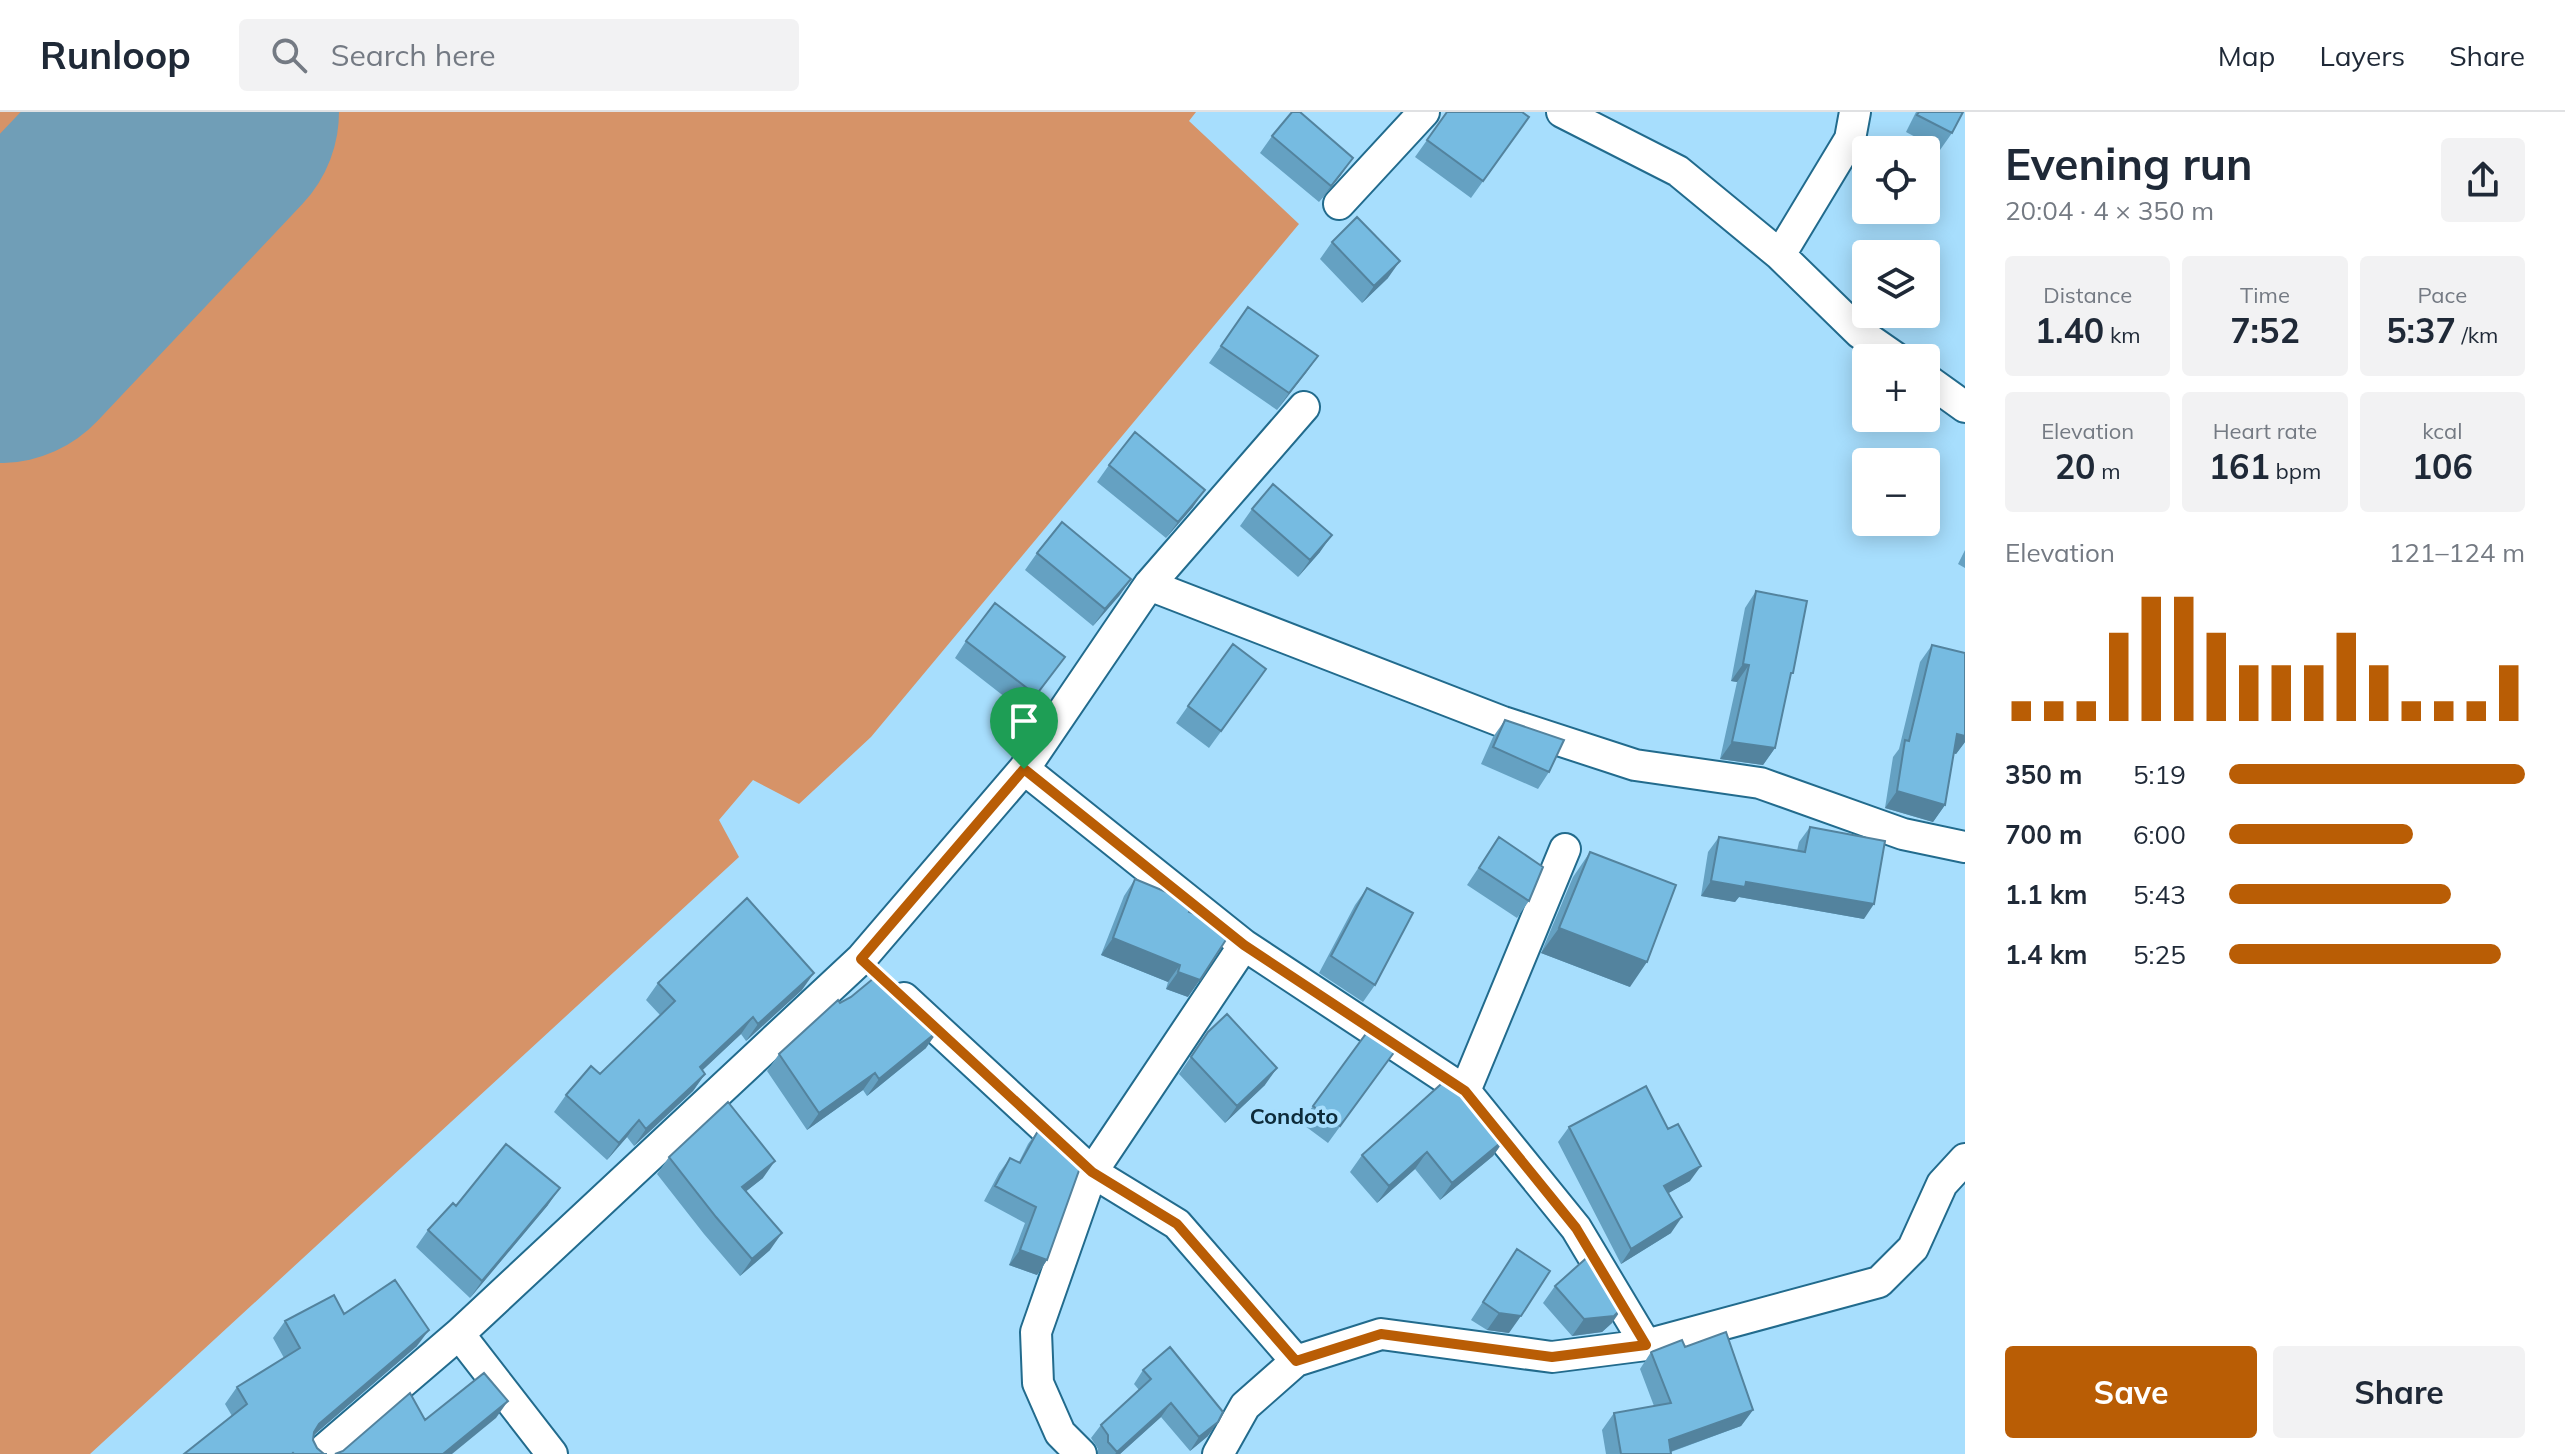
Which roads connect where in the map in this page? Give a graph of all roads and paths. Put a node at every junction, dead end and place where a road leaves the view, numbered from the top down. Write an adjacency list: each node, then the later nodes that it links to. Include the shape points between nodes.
1 (1424, 112): 4 (street)
2 (1562, 112): 5 (street, via 1678,171)
3 (1855, 112): 5 (street, via 1850,139)
4 (1339, 204)
5 (1780, 255): 6 (street)
6 (1876, 344)
7 (1940, 389): 9 (street)
8 (1304, 407): 10 (street)
9 (1965, 407)
10 (1149, 585): 11 (street); 12 (street, via 1503,722 1635,765 1760,783 1903,834)
11 (1024, 769): 14 (street); 15 (street)
12 (1965, 847)
13 (1565, 849): 16 (street)
14 (1244, 945): 16 (street); 18 (street)
15 (861, 959): 18 (street); 19 (street)
16 (1465, 1091): 20 (street, via 1576,1228)
17 (1965, 1159): 20 (street, via 1942,1184 1913,1248 1879,1282)
18 (1092, 1172): 21 (street, via 1177,1224); 24 (street, via 1036,1332 1038,1383 1060,1433)
19 (459, 1334): 22 (street); 23 (street)
20 (1646, 1345): 21 (street, via 1552,1357 1381,1334)
21 (1296, 1361): 25 (street, via 1245,1406)
22 (319, 1454)
23 (552, 1454)
24 (1081, 1454)
25 (1218, 1454)

